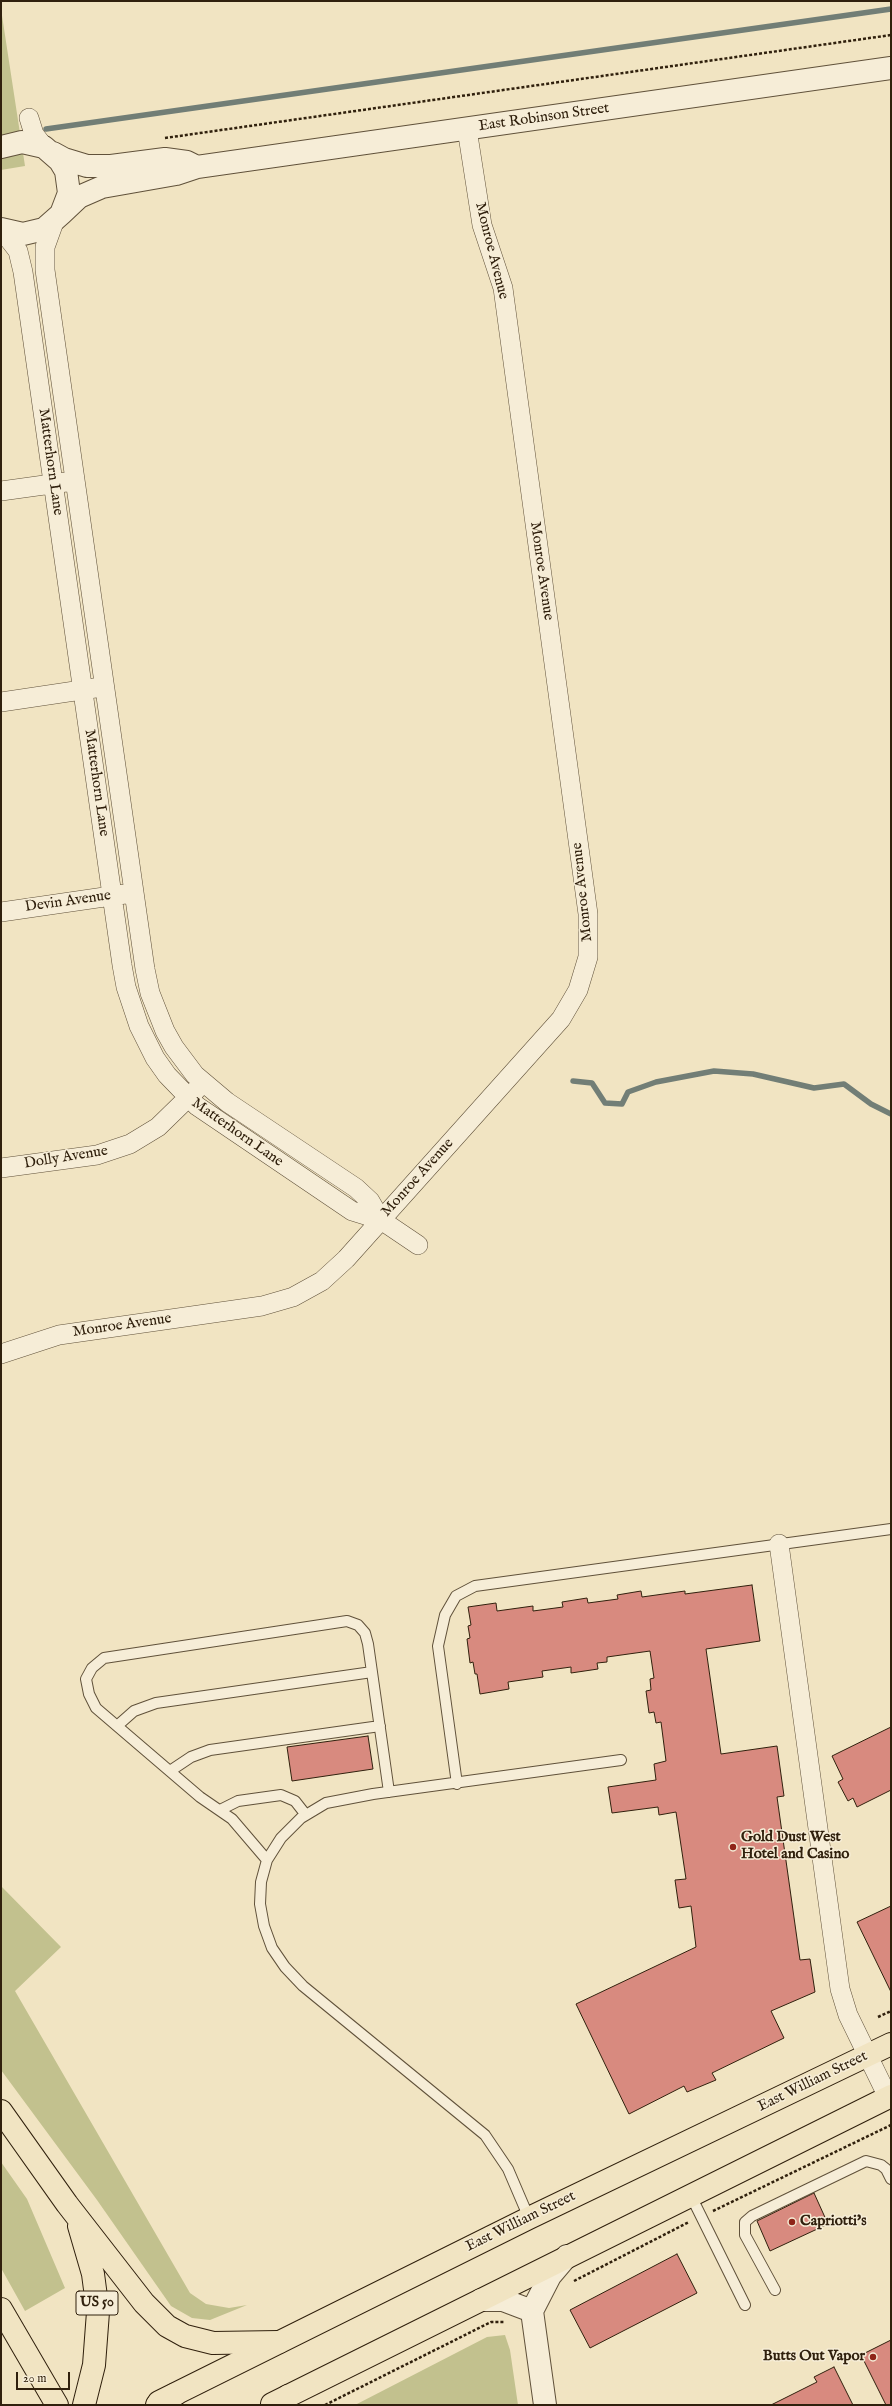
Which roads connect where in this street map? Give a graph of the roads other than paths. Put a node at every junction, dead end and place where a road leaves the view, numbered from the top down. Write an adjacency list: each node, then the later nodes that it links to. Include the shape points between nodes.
1 (891, 68): 3 (street, East Robinson Street)
2 (29, 118): 5 (street, via 34,134)
3 (467, 129): 6 (street, East Robinson Street); 21 (street, Monroe Avenue, via 482,225 503,288 590,943 578,990 561,1019)
4 (1, 147): 5 (street, East Robinson Street, via 22,142)
5 (48, 150): 6 (street, East Robinson Street, via 64,159 88,166 111,166 166,159 187,162); 7 (street, via 66,171 69,182 66,204)
6 (197, 167): 7 (street, East Robinson Street, via 172,175 102,187 79,197)
7 (58, 218): 8 (street, East Robinson Street, via 29,234 12,233); 9 (street, Matterhorn Lane, via 45,247 45,270)
8 (1, 229): 10 (street, Matterhorn Lane, via 13,243 21,261)
9 (75, 481): 10 (street); 12 (street, Matterhorn Lane)
10 (54, 484): 11 (street); 13 (street, Matterhorn Lane)
11 (1, 492)
12 (105, 687): 13 (street); 15 (street, Matterhorn Lane)
13 (83, 690): 14 (street); 16 (street, Matterhorn Lane)
14 (1, 702)
15 (134, 892): 16 (street, Devin Avenue); 18 (street, Matterhorn Lane, via 145,969 158,1015 174,1047)
16 (112, 896): 17 (street, Devin Avenue); 19 (street, Matterhorn Lane, via 126,987 132,1009 155,1058)
17 (1, 912)
18 (204, 1083): 19 (street, Dolly Avenue); 21 (street, Matterhorn Lane, via 227,1102 356,1188 370,1201)
19 (188, 1098): 20 (street, Dolly Avenue, via 158,1127 113,1151); 21 (street, Matterhorn Lane, via 214,1119 343,1206 360,1215)
20 (1, 1168)
21 (381, 1220): 22 (street, Matterhorn Lane); 23 (street, Monroe Avenue, via 322,1281 293,1297 262,1306 59,1335)
22 (418, 1245)
23 (1, 1354)
24 (891, 1529): 25 (lane)
25 (779, 1544): 31 (lane, via 475,1586 456,1596 445,1615 438,1646); 37 (street, via 840,1989 848,2015)
26 (372, 1672): 27 (lane, via 156,1703 134,1711); 27 (lane, via 365,1633 358,1625 348,1621 104,1658 92,1668 86,1679 88,1694 96,1708); 28 (lane)
27 (116, 1726): 30 (lane)
28 (380, 1726): 30 (lane, via 210,1750 191,1757); 32 (lane)
29 (621, 1760): 31 (lane)
30 (170, 1771): 33 (lane)
31 (457, 1784): 32 (lane)
32 (389, 1792): 34 (lane, via 326,1803)
33 (220, 1810): 34 (lane, via 238,1801 282,1795 295,1800); 35 (lane, via 232,1819)
34 (306, 1815): 35 (lane, via 281,1838)
35 (267, 1860): 43 (lane, via 261,1882 260,1904 272,1948 285,1967 303,1986 485,2135 508,2169)
36 (891, 2044): 37 (main road, East William Street)
37 (867, 2056): 38 (street); 43 (main road, East William Street)
38 (890, 2099): 41 (main road)
39 (1, 2111): 42 (main road, US 50)
40 (891, 2179): 45 (lane, via 881,2165 866,2161 752,2216 745,2222 745,2235)
41 (691, 2196): 44 (main road); 47 (lane)
42 (67, 2204): 50 (main road, via 148,2308 171,2329 185,2336 212,2343); 54 (main road, US 50, via 85,2245 98,2306 95,2357)
43 (529, 2218): 50 (main road, East William Street)
44 (568, 2256): 46 (main road); 48 (street, via 550,2276)
45 (774, 2290)
46 (481, 2300): 48 (street, via 503,2300); 52 (main road)
47 (745, 2305)
48 (532, 2311): 57 (street)
49 (5, 2316): 53 (main road)
50 (279, 2342): 51 (main road, East William Street)
51 (176, 2394): 55 (main road, East William Street); 56 (main road)
52 (280, 2402)
53 (57, 2405)
54 (84, 2405)
55 (153, 2405)
56 (157, 2405)
57 (545, 2405)

